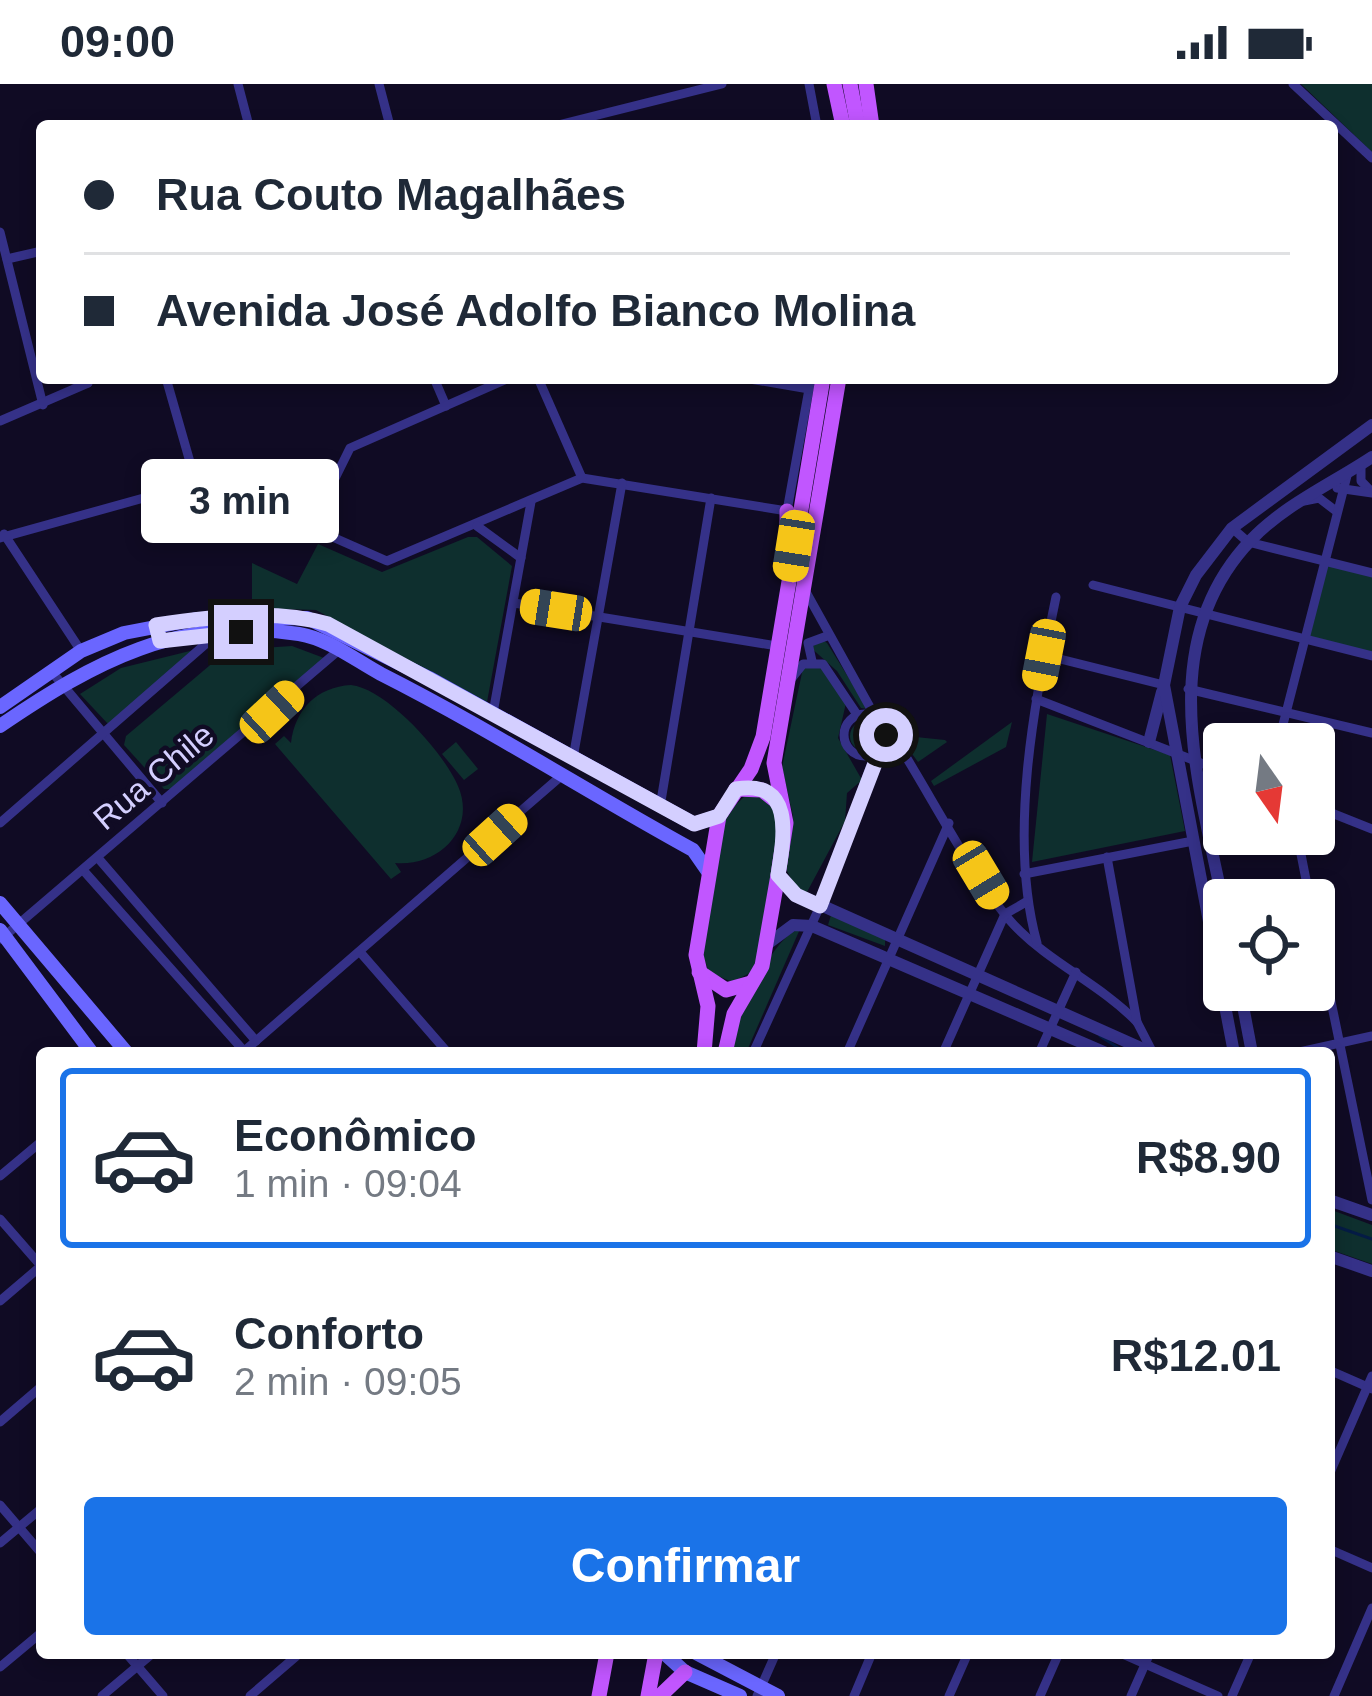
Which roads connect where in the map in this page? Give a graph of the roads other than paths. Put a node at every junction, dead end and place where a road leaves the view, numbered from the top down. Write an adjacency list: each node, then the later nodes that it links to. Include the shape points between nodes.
1 (238, 84): 9 (street)
2 (380, 84): 10 (street)
3 (722, 84): 11 (street)
4 (809, 84): 12 (street)
5 (834, 84): 13 (main road)
6 (850, 84): 14 (main road)
7 (866, 84): 15 (main road)
8 (1293, 84): 16 (street)
9 (247, 120)
10 (389, 120)
11 (578, 120)
12 (817, 120)
13 (842, 120)
14 (857, 120)
15 (871, 120)
16 (1331, 120)
17 (1338, 126): 18 (street)
18 (1372, 158)
19 (0, 232): 21 (street)
20 (36, 252): 21 (street)
21 (7, 259): 22 (street)
22 (36, 366)
23 (40, 384): 32 (street)
24 (84, 384): 32 (street)
25 (167, 384): 39 (street, via 188,468)
26 (437, 384): 33 (street)
27 (496, 384): 33 (street)
28 (541, 384): 38 (street)
29 (814, 384): 47 (street)
30 (814, 384): 57 (main road)
31 (838, 384): 57 (main road)
32 (43, 404): 34 (street)
33 (446, 406): 51 (street, via 350,448)
34 (0, 421)
35 (1372, 425): 50 (street)
36 (1366, 460): 37 (street); 43 (street, via 1361,481)
37 (1348, 472): 41 (street); 42 (street)
38 (582, 478): 40 (street); 46 (street)
39 (201, 482): 51 (street); 52 (street)
40 (622, 483): 44 (street); 63 (street)
41 (1326, 487): 42 (street); 45 (street)
42 (1342, 489): 43 (street); 48 (street)
43 (1372, 493)
44 (711, 498): 47 (street); 65 (street)
45 (1304, 501): 48 (street, via 1324,500); 53 (street)
46 (531, 502): 49 (street); 54 (street)
47 (787, 511): 57 (main road)
48 (1336, 511): 55 (street)
49 (476, 526): 51 (street, via 387,561); 54 (street)
50 (1232, 528): 53 (street); 61 (street)
51 (310, 529)
52 (2, 536): 72 (street)
53 (1248, 542): 55 (street); 62 (street)
54 (521, 558): 60 (street)
55 (1323, 561): 56 (street); 68 (street)
56 (1372, 573)
57 (796, 583): 67 (street); 70 (main road); 82 (main road)
58 (1093, 585): 61 (street)
59 (1056, 597): 73 (street)
60 (514, 603): 63 (street); 88 (street)
61 (1180, 607): 62 (street); 81 (street)
62 (1207, 615): 68 (street); 83 (street)
63 (599, 617): 65 (street); 76 (street)
64 (156, 625): 69 (main road); 72 (main road); 79 (main road, via 307,618)
65 (689, 633): 70 (street); 105 (street)
66 (216, 635): 69 (main road); 71 (main road, via 302,634); 94 (street)
67 (827, 636): 77 (street, via 808,643); 90 (street)
68 (1304, 639): 74 (street); 87 (street)
69 (160, 641): 80 (main road, via 102,660)
70 (777, 646): 103 (main road, via 763,737)
71 (339, 650): 84 (main road); 104 (street, Rua Chile)
72 (81, 651): 78 (main road)
73 (1044, 655): 81 (street); 85 (street)
74 (1372, 656)
75 (576, 657): 76 (street)
76 (592, 658): 99 (street)
77 (812, 661): 82 (street); 89 (street, via 830,668)
78 (51, 671): 80 (street); 86 (main road)
79 (435, 681): 84 (main road); 88 (main road)
80 (61, 685): 92 (main road); 94 (street)
81 (1164, 685): 96 (street); 98 (street)
82 (785, 687): 106 (main road, via 773,763)
83 (1188, 689): 87 (street); 100 (street)
84 (427, 697): 102 (main road)
85 (1036, 699): 96 (street); 117 (street)
86 (0, 707)
87 (1288, 712): 91 (street); 93 (street)
88 (493, 713): 99 (main road)
89 (858, 716): 90 (street); 97 (street, via 845,731 846,744 856,754)
90 (876, 718): 95 (street)
91 (1284, 723)
92 (0, 726)
93 (1372, 733)
94 (104, 736): 104 (street); 109 (street)
95 (885, 742): 97 (street); 110 (street, via 903,752)
96 (1149, 742): 98 (street)
97 (875, 754): 123 (street)
98 (1177, 754): 100 (street); 112 (street)
99 (572, 758): 102 (main road, via 560,764); 105 (main road)
100 (1195, 761): 101 (street); 119 (street)
101 (1203, 764)
102 (560, 778): 116 (main road, via 693,850); 131 (street)
103 (736, 789): 106 (main road, via 762,790); 108 (main road)
104 (162, 803): 114 (street, Rua Chile)
105 (660, 807): 108 (main road, via 694,824)
106 (782, 807): 118 (main road)
107 (1335, 814): 111 (street)
108 (719, 816): 116 (main road)
109 (0, 824)
110 (949, 824): 124 (street); 128 (street)
111 (1372, 829)
112 (1193, 841): 113 (street); 120 (street)
113 (1107, 857): 117 (street); 142 (street)
114 (98, 858): 115 (street, Rua Chile); 145 (street)
115 (83, 870): 125 (street, Rua Chile); 149 (street)
116 (709, 873): 133 (main road)
117 (1024, 874): 121 (street)
118 (778, 875): 123 (street); 129 (main road)
119 (1218, 879)
120 (1203, 881)
121 (1026, 902): 124 (street); 130 (street)
122 (0, 904): 125 (main road)
123 (820, 906): 126 (street); 128 (street)
124 (1005, 914): 130 (street); 135 (street)
125 (18, 925): 127 (street, Rua Chile); 148 (main road)
126 (812, 926): 129 (street, via 794,925); 132 (street); 154 (street)
127 (2, 936): 147 (main road)
128 (897, 940): 132 (street); 135 (street)
129 (766, 945): 136 (main road)
130 (1039, 949): 134 (street)
131 (360, 952): 145 (street); 151 (street)
132 (889, 958): 137 (street); 155 (street)
133 (698, 970): 136 (main road, via 720,989); 152 (main road, via 709,1014)
134 (1076, 971): 138 (street); 142 (street)
135 (977, 976): 137 (street); 138 (street)
136 (751, 983): 153 (main road)
137 (969, 992): 143 (street); 156 (street)
138 (1059, 1010): 143 (street); 159 (street)
139 (1228, 1011): 161 (street)
140 (1244, 1011): 162 (street)
141 (1333, 1011): 146 (street)
142 (1137, 1022): 160 (street)
143 (1050, 1028): 157 (street); 158 (street)
144 (1372, 1036): 146 (street)
145 (256, 1041): 150 (street)
146 (1339, 1043): 163 (street); 166 (street)
147 (87, 1047)
148 (122, 1047)
149 (239, 1047)
150 (249, 1047)
151 (443, 1047)
152 (705, 1047)
153 (726, 1047)
154 (756, 1047)
155 (851, 1047)
156 (946, 1047)
157 (1042, 1047)
158 (1093, 1047)
159 (1139, 1047)
160 (1149, 1047)
161 (1233, 1047)
162 (1251, 1047)
163 (1321, 1047)
164 (36, 1146): 165 (street)
165 (0, 1175)
166 (1372, 1200)
167 (1335, 1202): 168 (street)
168 (1372, 1215)
169 (0, 1219): 171 (street)
170 (1335, 1258): 172 (street)
171 (36, 1260)
172 (1372, 1271)
173 (36, 1272): 174 (street)
174 (0, 1301)
175 (1335, 1372): 176 (street)
176 (1370, 1384): 179 (street)
177 (36, 1392): 178 (street)
178 (0, 1422)
179 (1335, 1462)
180 (0, 1505): 182 (street)
181 (36, 1513): 182 (street)
182 (19, 1527): 183 (street); 184 (street)
183 (0, 1543)
184 (36, 1547)
185 (1335, 1552): 186 (street)
186 (1372, 1568)
187 (1372, 1608): 221 (street)
188 (36, 1637): 203 (street)
189 (131, 1659): 204 (street)
190 (146, 1659): 204 (street)
191 (292, 1659): 209 (street)
192 (606, 1659): 210 (main road)
193 (658, 1659): 211 (main road)
194 (668, 1659): 205 (main road)
195 (706, 1659): 206 (main road)
196 (773, 1659): 206 (street)
197 (869, 1659): 215 (street)
198 (965, 1659): 216 (street)
199 (1056, 1659): 217 (street)
200 (1147, 1659): 218 (street)
201 (1149, 1659): 219 (street)
202 (1248, 1659): 220 (street)
203 (0, 1667)
204 (137, 1667): 207 (street); 208 (street)
205 (685, 1672): 212 (main road); 213 (main road)
206 (759, 1692): 214 (main road)
207 (102, 1696)
208 (163, 1696)
209 (250, 1696)
210 (599, 1696)
211 (648, 1696)
212 (659, 1696)
213 (740, 1696)
214 (778, 1696)
215 (854, 1696)
216 (950, 1696)
217 (1040, 1696)
218 (1130, 1696)
219 (1218, 1696)
220 (1232, 1696)
221 (1334, 1696)

